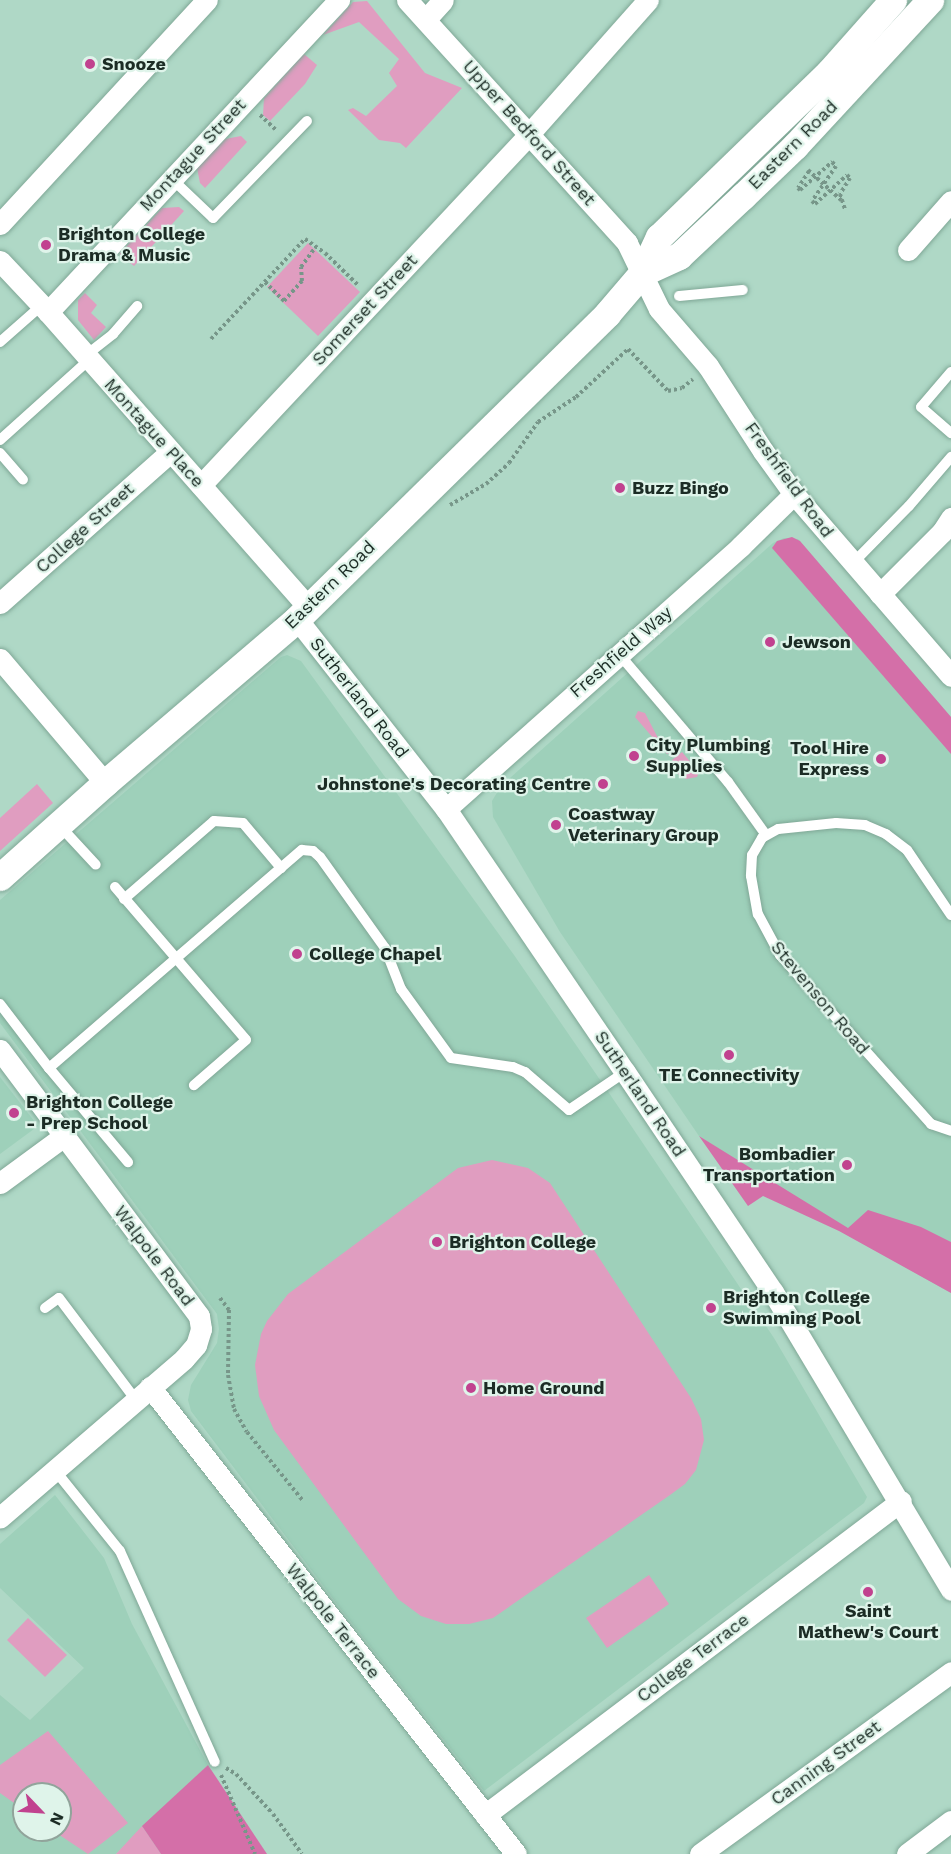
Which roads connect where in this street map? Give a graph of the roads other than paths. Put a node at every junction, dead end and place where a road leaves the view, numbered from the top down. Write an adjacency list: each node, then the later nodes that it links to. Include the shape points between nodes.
1 (207, 0): 13 (street)
2 (339, 0): 11 (street, Montague Street)
3 (407, 0): 8 (street, Upper Bedford Street)
4 (443, 0): 8 (street)
5 (648, 0): 10 (street, Somerset Street)
6 (893, 0): 16 (street, Eastern Road, via 830,71 659,237)
7 (930, 0): 16 (street, Eastern Road, via 751,188 679,256)
8 (426, 19): 10 (street, Upper Bedford Street)
9 (307, 121): 11 (lane, via 213,218)
10 (530, 134): 16 (street, Upper Bedford Street, via 621,234); 30 (street, Somerset Street)
11 (171, 178): 20 (street, Montague Street)
12 (951, 201): 14 (street)
13 (0, 224)
14 (908, 250)
15 (0, 261): 20 (street, Montague Place)
16 (642, 273): 31 (street, Freshfield Road, via 659,309 708,366); 36 (street, Eastern Road, via 598,322)
17 (743, 290): 18 (lane)
18 (679, 296)
19 (137, 306): 22 (lane)
20 (45, 309): 21 (lane); 22 (street, Montague Place)
21 (0, 342)
22 (87, 358): 25 (lane); 26 (street, Montague Place)
23 (951, 372): 24 (lane, via 921,406)
24 (951, 433)
25 (0, 440)
26 (170, 452): 30 (street, Montague Place); 35 (street, College Street)
27 (0, 453): 29 (lane)
28 (951, 457): 33 (lane)
29 (23, 479)
30 (201, 485): 36 (street, Montague Place)
31 (794, 494): 33 (street, Freshfield Road); 37 (street, Freshfield Way)
32 (948, 530): 34 (street)
33 (854, 562): 34 (street, Freshfield Road)
34 (880, 594): 39 (street, Freshfield Road)
35 (0, 603)
36 (302, 613): 40 (street, Eastern Road); 41 (street, Sutherland Road)
37 (619, 654): 41 (street, Freshfield Way); 43 (lane, via 728,782)
38 (0, 659): 40 (street)
39 (951, 676)
40 (105, 783): 42 (street, Eastern Road)
41 (446, 809): 54 (street, Sutherland Road)
42 (59, 825): 44 (lane); 46 (street, Eastern Road)
43 (766, 835): 49 (lane, via 788,827 836,823 876,828 898,841 912,856); 56 (lane, Stevenson Road, via 752,855 751,876 758,914 770,939 790,968 925,1118)
44 (96, 865)
45 (280, 868): 48 (lane, via 243,823 214,821); 50 (lane); 54 (lane, via 302,850 314,851 320,857 386,948 401,989 451,1058 525,1072 569,1110)
46 (0, 877)
47 (115, 887): 48 (lane)
48 (124, 899): 50 (lane)
49 (951, 915)
50 (177, 957): 53 (lane); 55 (lane, via 246,1040)
51 (0, 1004): 53 (lane)
52 (0, 1050): 57 (street, Walpole Road)
53 (49, 1068): 58 (lane)
54 (625, 1072): 63 (street, Sutherland Road, via 773,1292)
55 (194, 1085)
56 (951, 1131)
57 (64, 1136): 59 (street); 61 (street, Walpole Road, via 199,1316 201,1329 193,1349)
58 (128, 1162)
59 (0, 1183)
60 (45, 1308): 61 (lane, via 59,1298)
61 (143, 1393): 62 (street, Walpole Road); 68 (street, Walpole Terrace)
62 (54, 1469): 64 (street, Walpole Road); 67 (lane, via 120,1551)
63 (900, 1501): 65 (street, Sutherland Road); 68 (street, College Terrace)
64 (0, 1518)
65 (951, 1590)
66 (951, 1672): 71 (street, Canning Street)
67 (215, 1762)
68 (485, 1815): 70 (street, Walpole Terrace)
69 (951, 1821): 72 (street)
70 (516, 1854)
71 (700, 1854)
72 (907, 1854)

